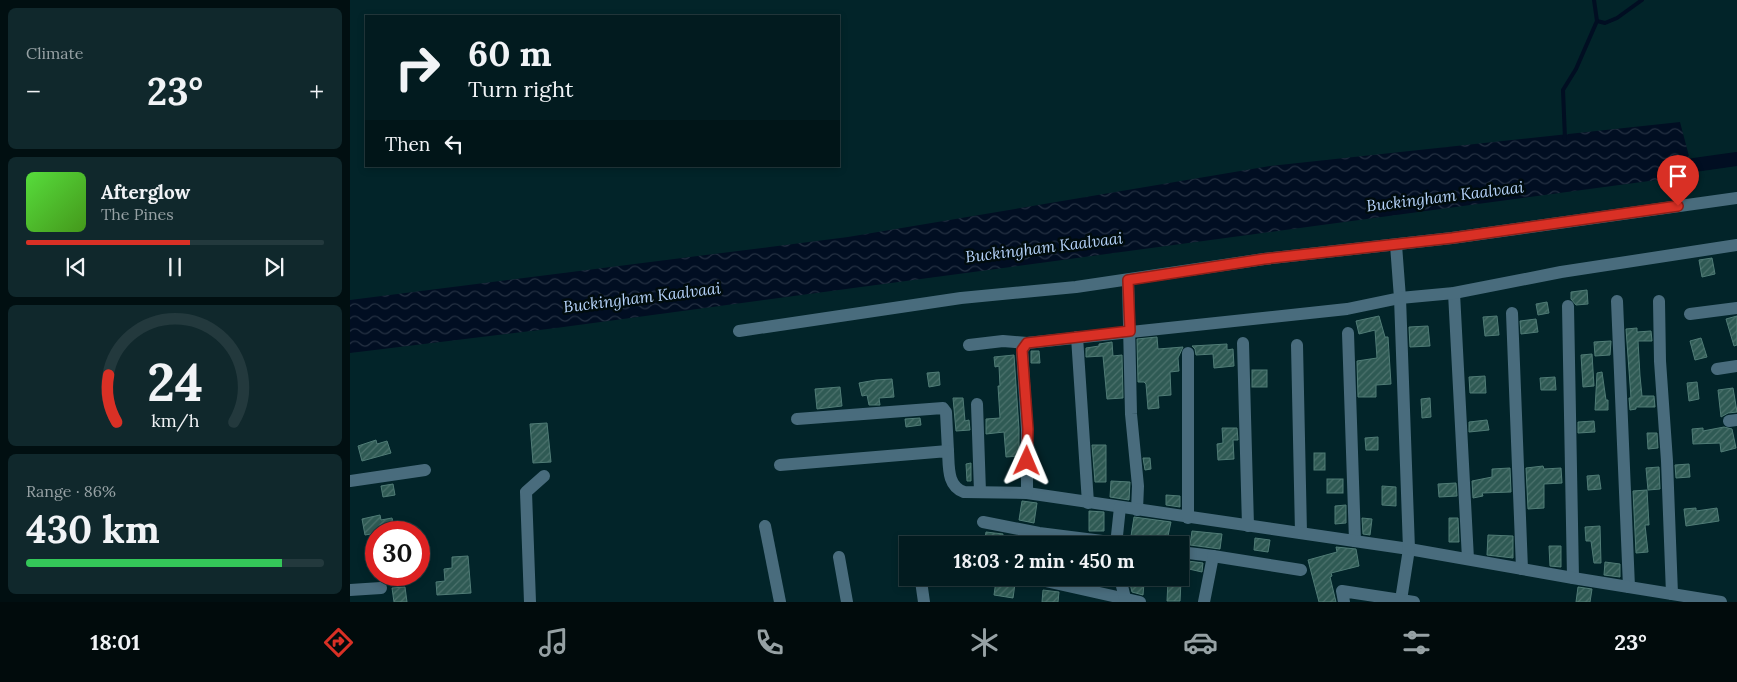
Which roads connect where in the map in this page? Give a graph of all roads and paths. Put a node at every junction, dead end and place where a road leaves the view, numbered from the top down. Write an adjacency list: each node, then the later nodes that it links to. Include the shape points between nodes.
1 (1737, 198): 2 (street)
2 (1396, 245): 4 (street, via 1264,259); 6 (street)
3 (1737, 245): 5 (street)
4 (1128, 280): 13 (street, via 961,298); 14 (street)
5 (1454, 292): 6 (street); 48 (street)
6 (1400, 298): 14 (street, via 1346,309); 44 (street)
7 (1617, 301): 55 (street)
8 (1659, 301): 58 (street)
9 (1568, 306): 51 (street)
10 (1737, 308): 12 (street)
11 (1512, 313): 49 (street)
12 (1690, 314)
13 (739, 331)
14 (1130, 331): 16 (street); 35 (street, via 1138,486)
15 (1348, 334): 43 (street)
16 (1077, 337): 17 (street); 33 (street)
17 (1027, 343): 19 (street, via 1003,341); 32 (street, via 1022,350 1028,429)
18 (1243, 343): 39 (street)
19 (969, 345)
20 (1297, 345): 40 (street)
21 (1188, 353): 36 (street)
22 (1737, 366): 23 (street)
23 (1717, 369)
24 (977, 404): 31 (street)
25 (797, 419): 26 (street, via 943,408 946,412)
26 (948, 451): 27 (street); 31 (street, via 950,475 955,486 964,492)
27 (780, 465)
28 (425, 470): 30 (street)
29 (544, 476): 61 (street, via 526,492)
30 (350, 481)
31 (980, 492): 32 (street)
32 (1027, 493): 33 (street)
33 (1088, 503): 34 (street)
34 (1120, 507): 35 (street); 42 (street)
35 (1136, 510): 36 (street)
36 (1188, 518): 39 (street)
37 (983, 522): 41 (street)
38 (765, 526): 62 (street)
39 (1248, 526): 40 (street)
40 (1301, 533): 43 (street)
41 (1061, 536)
42 (1117, 536)
43 (1355, 541): 44 (street)
44 (1409, 549): 48 (street); 60 (street)
45 (1189, 553): 46 (street)
46 (1213, 556): 50 (street); 66 (street)
47 (839, 557): 63 (street)
48 (1468, 559): 49 (street)
49 (1522, 569): 51 (street)
50 (1301, 570)
51 (1573, 578): 55 (street)
52 (922, 586): 64 (street)
53 (1066, 586): 59 (street)
54 (1122, 586): 59 (street)
55 (1629, 587): 58 (street)
56 (381, 588): 57 (street)
57 (350, 589)
58 (1672, 594): 69 (street)
59 (1126, 600): 65 (street)
60 (1400, 600): 67 (street, via 1342,591); 68 (street)
61 (530, 602)
62 (780, 602)
63 (846, 602)
64 (924, 602)
65 (1140, 602)
66 (1204, 602)
67 (1344, 602)
68 (1414, 602)
69 (1721, 602)

